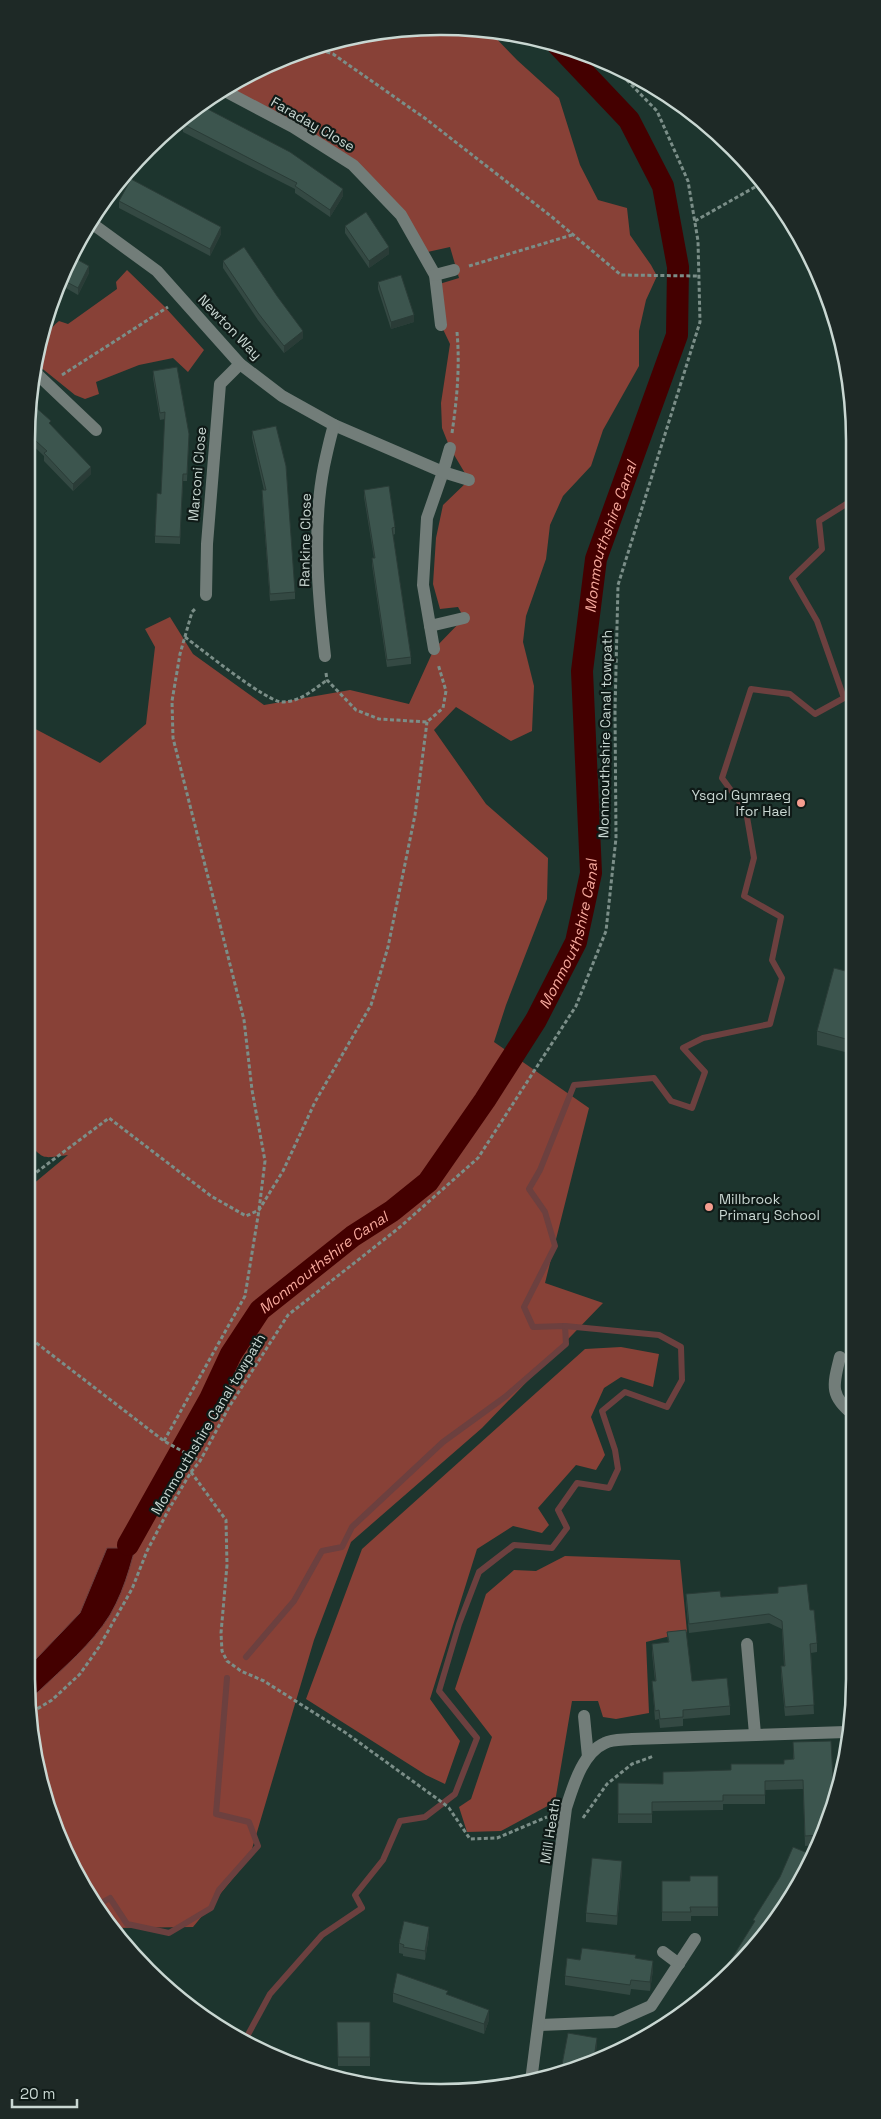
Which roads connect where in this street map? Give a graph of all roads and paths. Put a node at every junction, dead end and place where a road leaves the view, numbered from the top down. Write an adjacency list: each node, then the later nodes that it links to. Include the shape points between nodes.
1 (327, 52): 7 (path, via 426,119)
2 (627, 81): 5 (path, Monmouthshire Canal towpath, via 657,112 688,181)
3 (230, 94): 9 (street, Faraday Close, via 293,127 353,165 401,215)
4 (756, 186): 5 (path)
5 (695, 221): 10 (path, Monmouthshire Canal towpath)
6 (96, 226): 11 (street, Newton Way, via 157,271)
7 (572, 234): 8 (path); 10 (path, via 620,275)
8 (454, 270): 9 (street)
9 (435, 275): 12 (street, Faraday Close)
10 (697, 276): 35 (path, Monmouthshire Canal towpath, via 700,322 618,585 616,838 606,931 576,1006 478,1158 400,1227 288,1315 229,1407)
11 (181, 298): 13 (street, Newton Way); 15 (path)
12 (441, 325): 18 (path, via 457,331 458,340 457,396)
13 (240, 364): 16 (street, Newton Way, via 282,396); 21 (street, Marconi Close, via 220,384)
14 (40, 377): 15 (street)
15 (49, 384): 17 (street)
16 (334, 425): 19 (street, Newton Way); 26 (street, Rankine Close, via 324,467 318,530)
17 (96, 430)
18 (450, 448): 19 (street)
19 (442, 472): 20 (street, Newton Way); 23 (street, via 427,518 423,585)
20 (469, 480)
21 (206, 595): 24 (path, via 192,612)
22 (464, 618): 23 (street)
23 (430, 626): 25 (street)
24 (185, 637): 27 (path, via 252,686 280,702 303,698); 30 (path, via 172,701 172,738 244,1020 265,1161)
25 (434, 649): 28 (path, via 446,691 443,708)
26 (324, 656): 27 (path)
27 (327, 680): 28 (path, via 356,710 379,719)
28 (427, 722): 30 (path, via 413,824 388,947 371,1004)
29 (35, 1173): 30 (path, via 109,1118 211,1196 246,1216)
30 (259, 1210): 34 (path, via 245,1296)
31 (35, 1342): 34 (path)
32 (840, 1357): 33 (street, via 835,1376 836,1397)
33 (846, 1409)
34 (164, 1440): 35 (path)
35 (200, 1461): 36 (path, Monmouthshire Canal towpath)
36 (191, 1472): 38 (path, Monmouthshire Canal towpath, via 99,1647 80,1674 52,1700); 44 (path, via 226,1520 227,1565 221,1633 222,1651 227,1661 346,1733 443,1803 470,1840 497,1838)
37 (747, 1644): 41 (street)
38 (36, 1709)
39 (584, 1716): 43 (street)
40 (843, 1732): 41 (street, Mill Heath)
41 (755, 1734): 43 (street, Mill Heath, via 605,1742)
42 (658, 1755): 45 (path, via 632,1764 607,1784)
43 (588, 1757): 44 (street, Mill Heath, via 575,1780)
44 (566, 1808): 49 (street, Mill Heath)
45 (580, 1823)
46 (695, 1939): 48 (street)
47 (663, 1952): 48 (street)
48 (679, 1964): 49 (street, via 651,2006 615,2022)
49 (540, 2025): 50 (street, Mill Heath)
50 (532, 2073)

